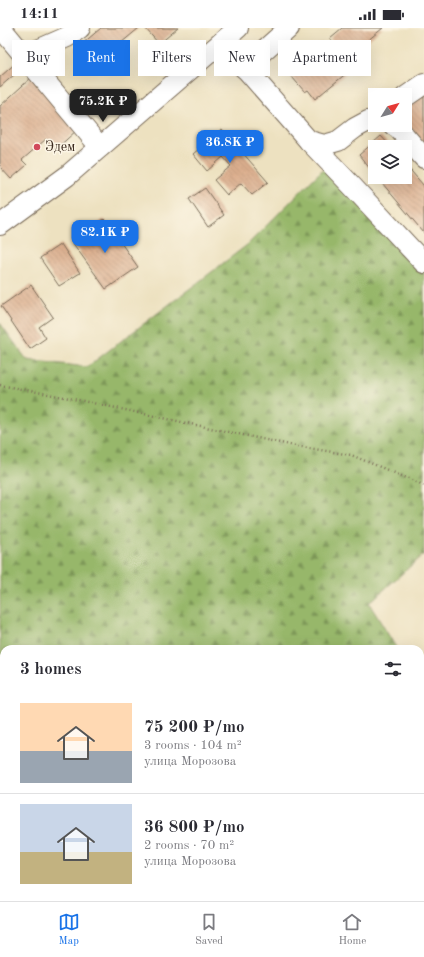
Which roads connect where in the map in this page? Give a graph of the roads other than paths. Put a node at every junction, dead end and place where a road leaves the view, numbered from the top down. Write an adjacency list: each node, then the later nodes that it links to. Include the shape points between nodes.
1 (1, 28): 7 (street)
2 (80, 28): 5 (street)
3 (238, 28): 6 (street)
4 (289, 28): 8 (street)
5 (60, 40)
6 (224, 40)
7 (12, 41)
8 (270, 45)
9 (214, 49): 17 (street)
10 (41, 76): 17 (street)
11 (251, 76): 16 (street)
12 (424, 84): 13 (street)
13 (412, 92)
14 (368, 121): 16 (street, via 338,141 324,145)
15 (401, 132): 18 (street)
16 (309, 141): 20 (street)
17 (100, 147): 19 (street, via 67,176)
18 (424, 158)
19 (2, 218)
20 (424, 264)

